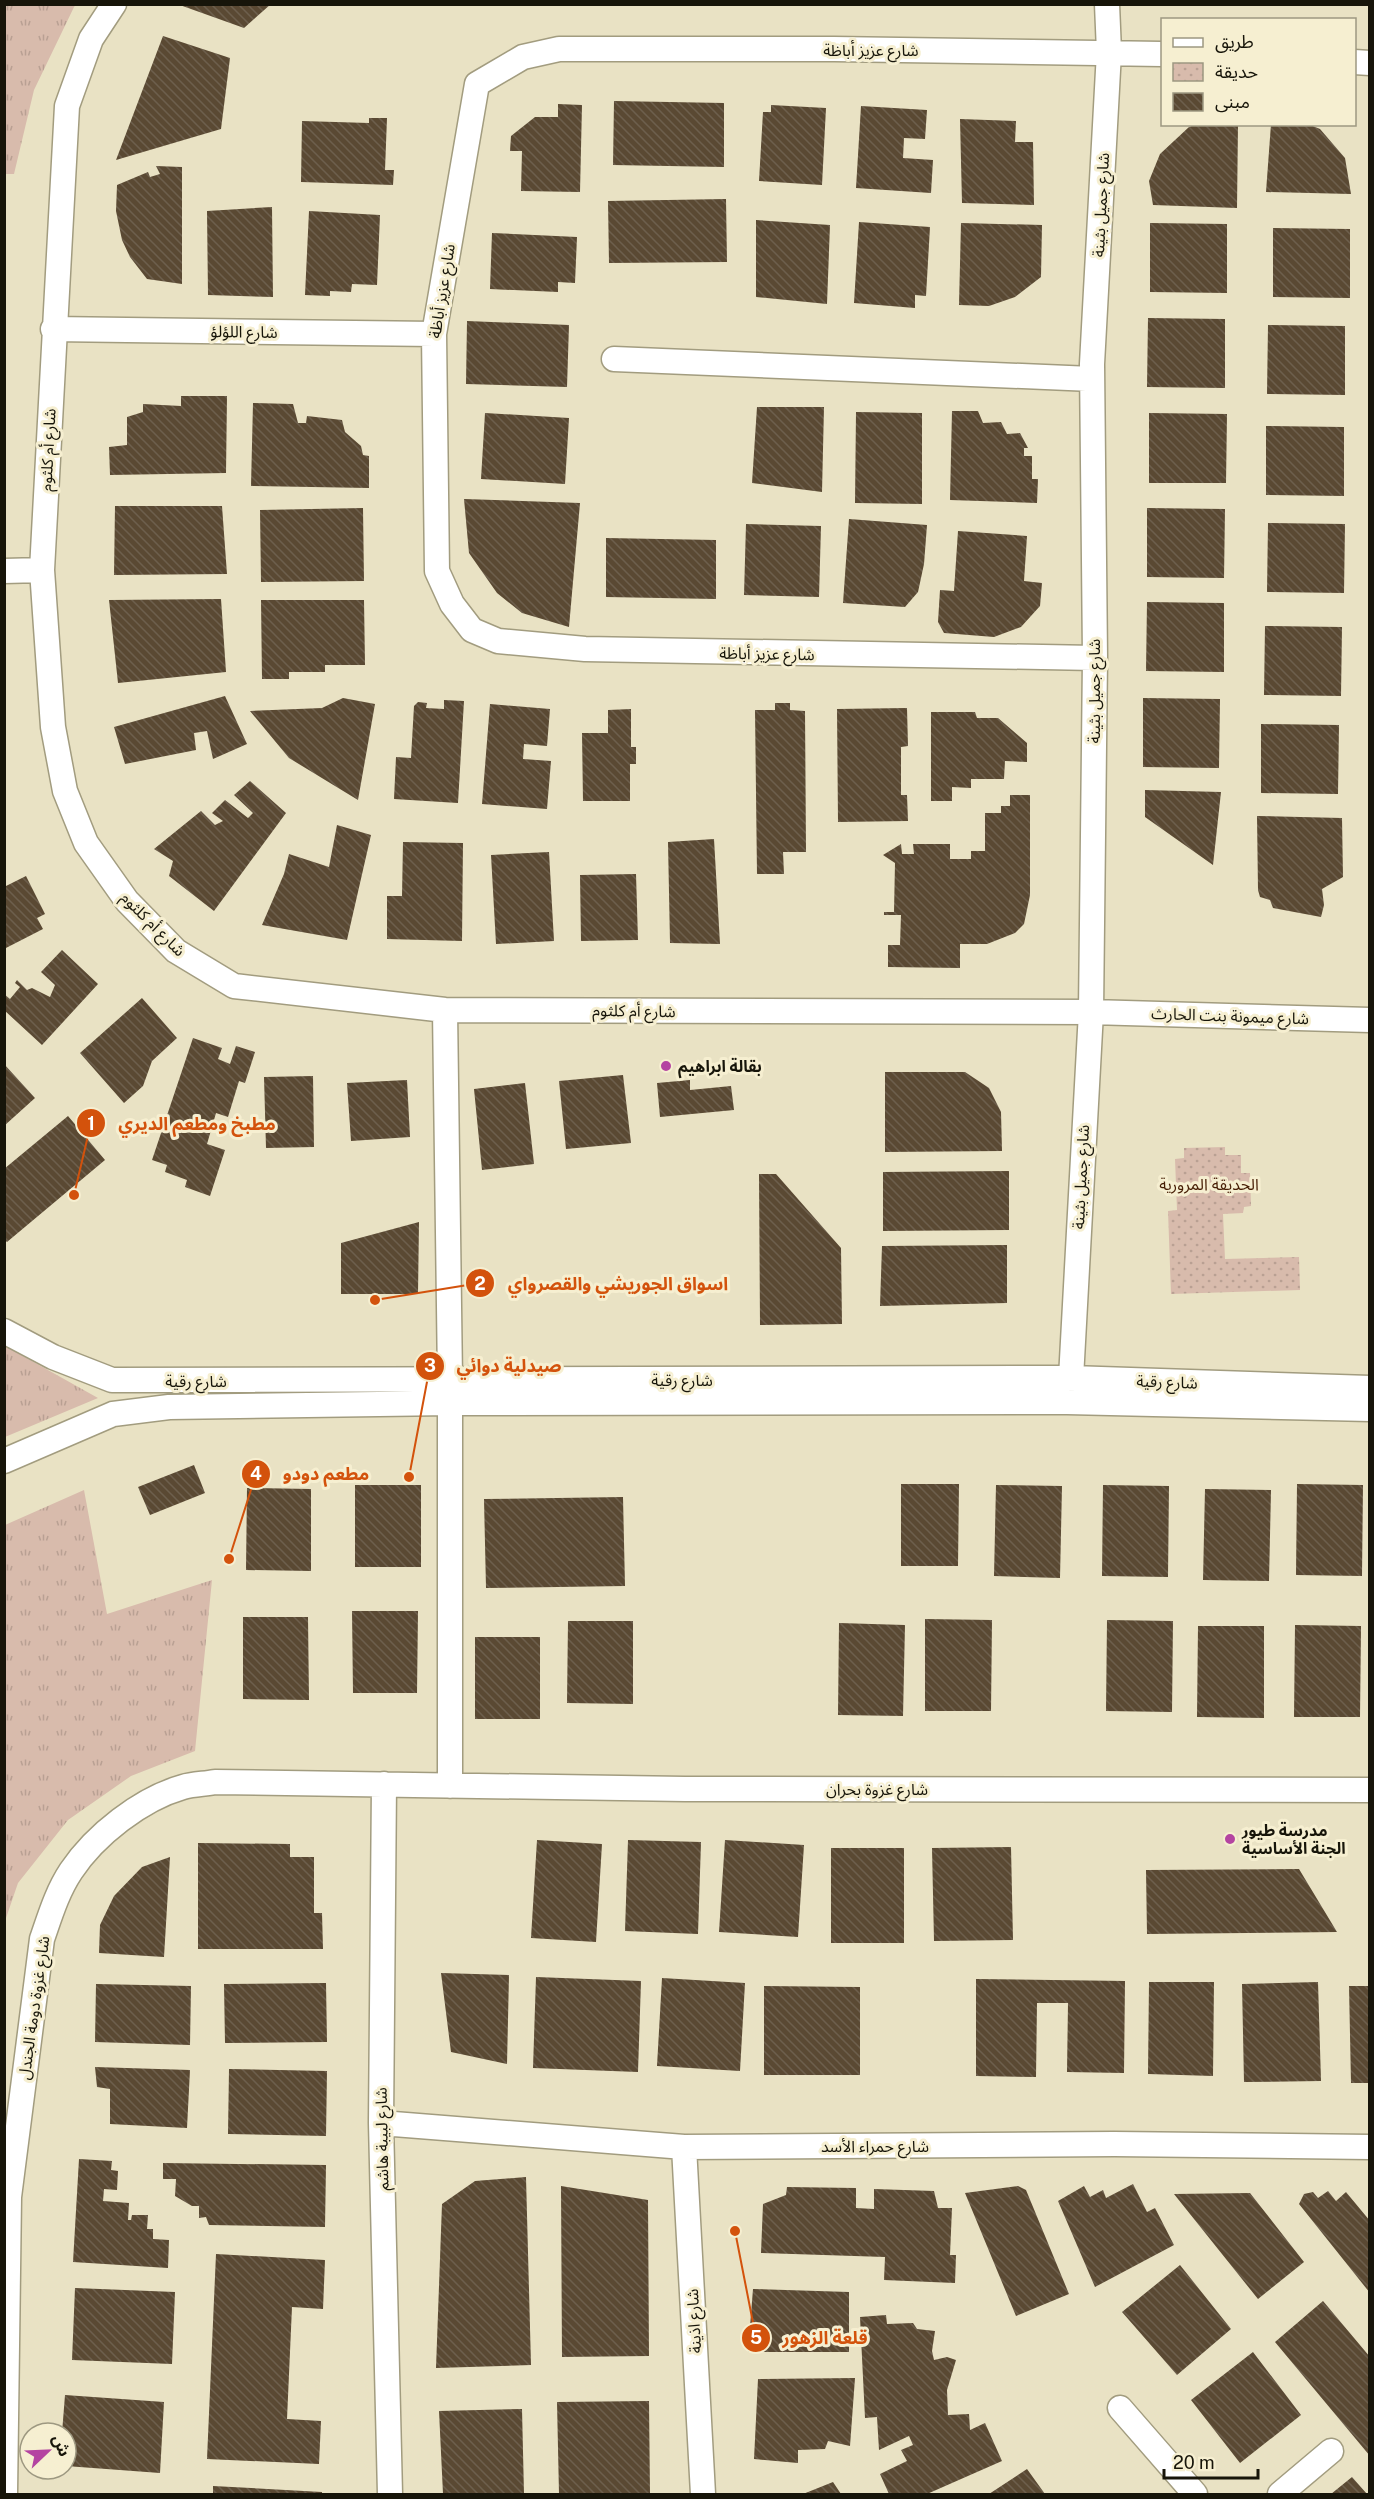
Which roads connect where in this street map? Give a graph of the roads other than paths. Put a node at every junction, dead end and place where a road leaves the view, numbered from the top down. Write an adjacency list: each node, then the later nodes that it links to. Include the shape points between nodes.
1 (114, 4): 5 (street, شارع أم كلثوم, via 91,39 67,106)
2 (1107, 4): 3 (street, شارع جميل بثينة)
3 (1109, 52): 4 (street, شارع عزيز أباظة); 6 (street, شارع عزيز أباظة, via 559,49 523,57 477,84); 8 (street, شارع جميل بثينة)
4 (1161, 54)
5 (53, 329): 6 (street, شارع اللؤلؤ); 9 (street, شارع أم كلثوم)
6 (434, 334): 11 (street, شارع عزيز أباظة, via 437,572 452,604 472,630 498,641 585,649)
7 (614, 359): 8 (street)
8 (1092, 379): 11 (street, شارع جميل بثينة)
9 (42, 570): 10 (street); 12 (street, شارع أم كلثوم, via 53,727 65,791 86,843 127,901 176,951 234,986)
10 (4, 571)
11 (1095, 658): 13 (street, شارع جميل بثينة)
12 (445, 1010): 13 (street, شارع أم كلثوم); 18 (street)
13 (1091, 1012): 14 (street, شارع ميمونة بنت الحارث); 16 (street, شارع جميل بثينة)
14 (1370, 1020)
15 (4, 1331): 18 (street, شارع رقية, via 53,1358 112,1380)
16 (1071, 1378): 17 (street, شارع رقية); 18 (street, شارع رقية)
17 (1370, 1388)
18 (450, 1391): 19 (street, شارع رقية); 20 (street, شارع رقية, via 169,1407 112,1414); 22 (street)
19 (1370, 1409)
20 (4, 1461)
21 (384, 1784): 22 (street, شارع غزوة بحران); 24 (street, شارع لبيبة هاشم); 27 (street, شارع غزوة دومة الجندل, via 215,1782 183,1787 146,1804 108,1830 87,1851 55,1901 42,1939)
22 (450, 1786): 23 (street, شارع غزوة بحران)
23 (1370, 1790)
24 (381, 2123): 25 (street, شارع حمراء الأسد); 31 (street, شارع لبيبة هاشم)
25 (684, 2147): 26 (street, شارع حمراء الأسد); 32 (street, شارع اذينة)
26 (1370, 2147)
27 (7, 2197): 30 (street, شارع غزوة دومة الجندل)
28 (1120, 2408): 33 (street)
29 (1331, 2451): 34 (street)
30 (5, 2494)
31 (390, 2494)
32 (703, 2494)
33 (1195, 2494)
34 (1280, 2494)

